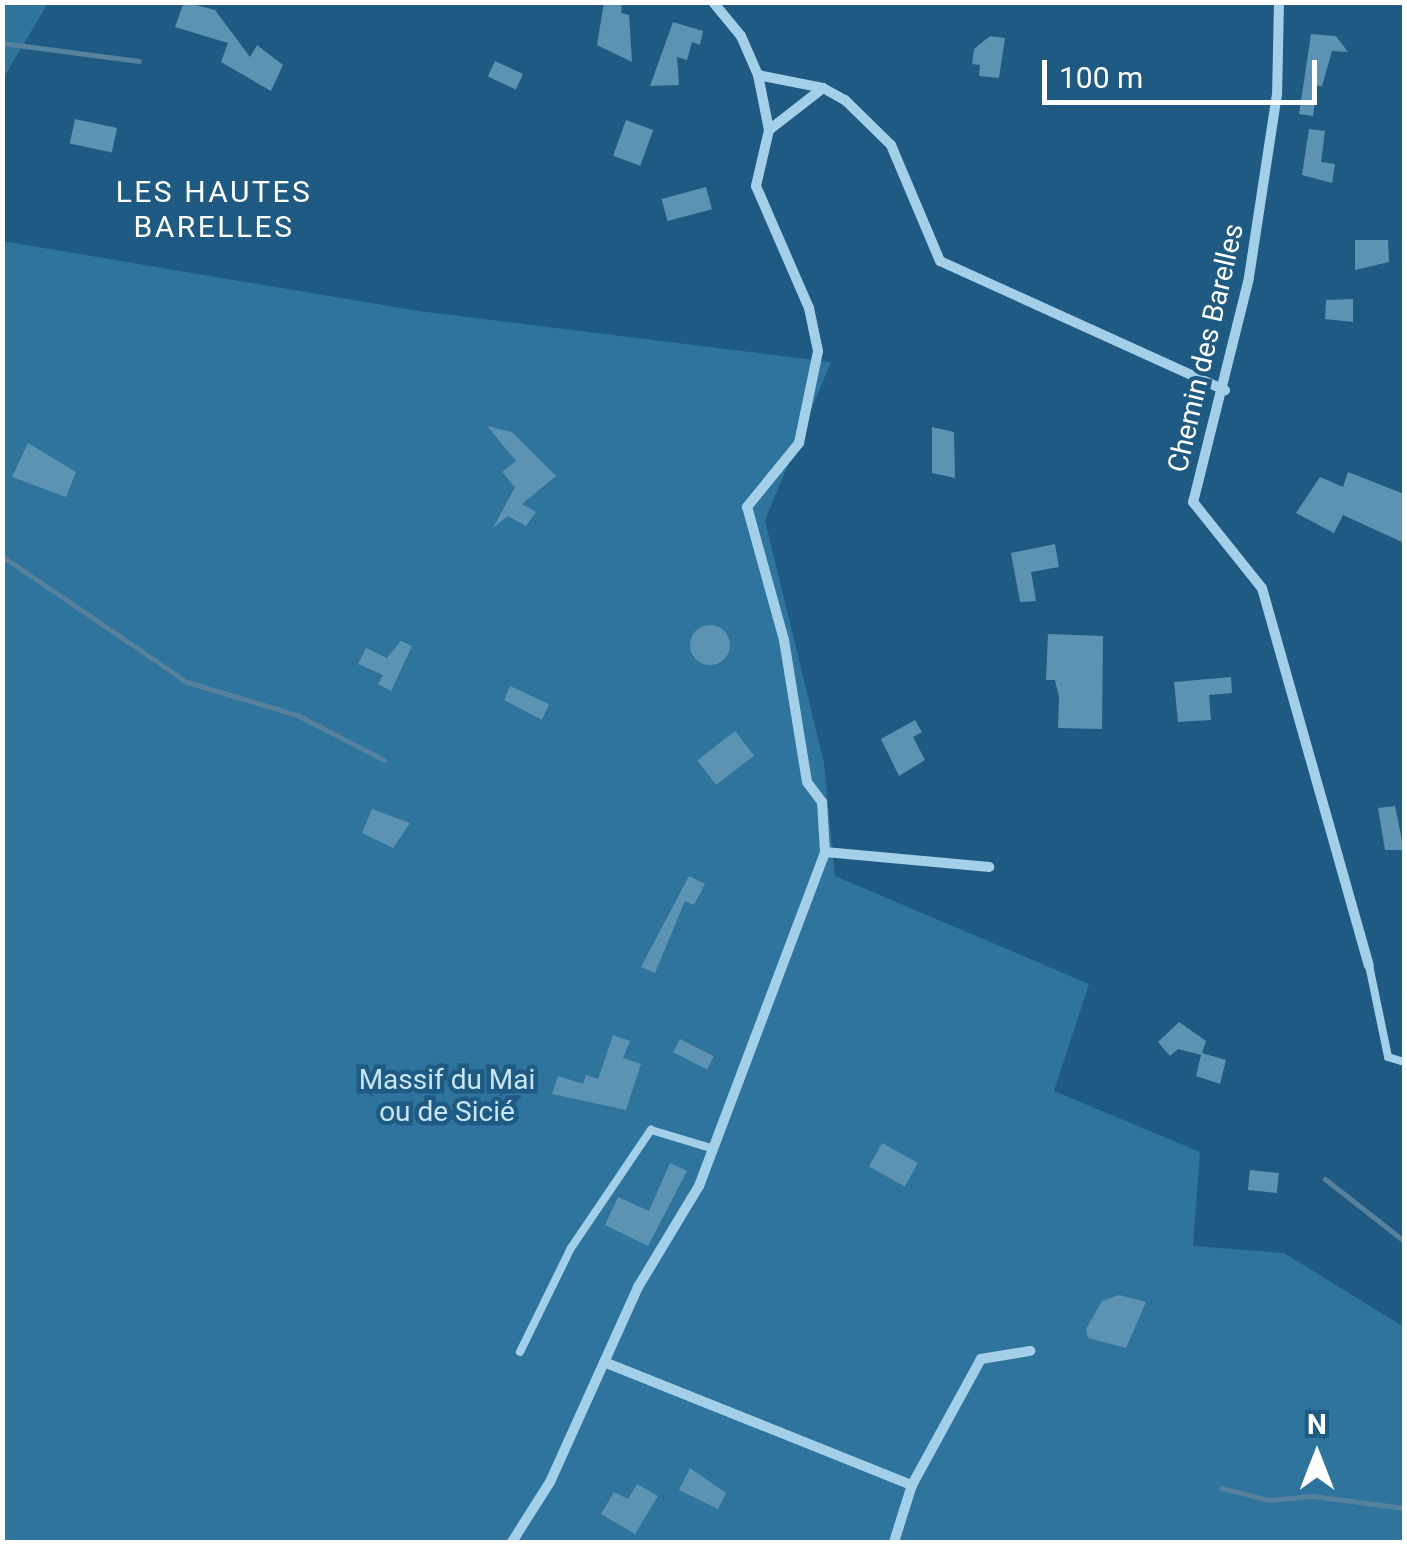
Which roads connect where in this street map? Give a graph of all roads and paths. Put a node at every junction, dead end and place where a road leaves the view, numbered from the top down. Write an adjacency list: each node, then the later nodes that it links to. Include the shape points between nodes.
1 (713, 2): 3 (street, via 742,36)
2 (1280, 2): 6 (street, Chemin des Barelles, via 1277,94)
3 (758, 75): 4 (street); 5 (street)
4 (823, 88): 5 (street); 6 (street, via 891,145 940,261)
5 (769, 130): 7 (street, via 756,186 809,308 818,351 798,443 747,508 784,640 807,782 822,802)
6 (1225, 390): 9 (street, Chemin des Barelles, via 1194,502 1262,588)
7 (825, 852): 8 (street); 11 (street)
8 (989, 867)
9 (1369, 965): 10 (lane, via 1388,1058)
10 (1404, 1062)
11 (711, 1148): 13 (lane, via 651,1130 571,1248); 14 (street, via 699,1186)
12 (1030, 1351): 15 (street, via 981,1358)
13 (520, 1352)
14 (604, 1362): 15 (street); 16 (street, via 550,1482)
15 (912, 1485): 17 (street)
16 (512, 1542)
17 (894, 1542)

